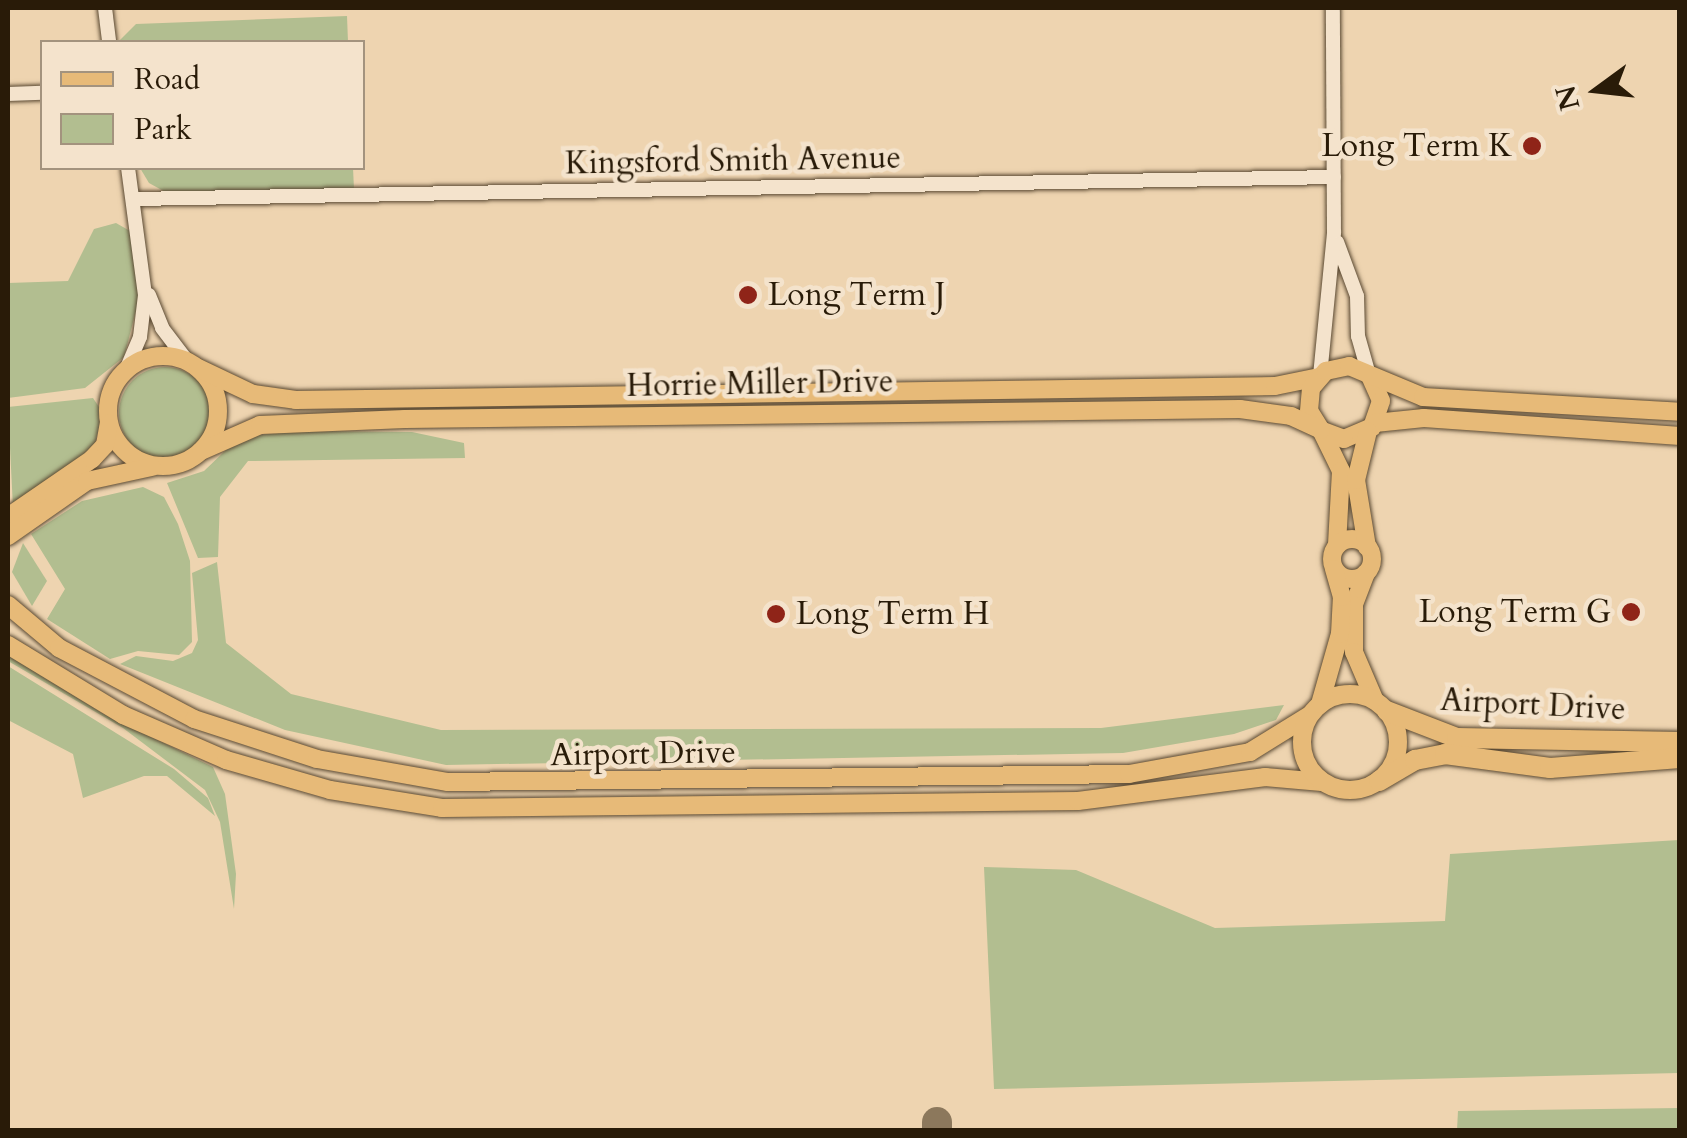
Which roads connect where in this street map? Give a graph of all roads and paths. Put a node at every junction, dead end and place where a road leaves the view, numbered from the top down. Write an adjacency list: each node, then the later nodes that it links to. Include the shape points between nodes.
1 (105, 8): 3 (street)
2 (1333, 8): 7 (street)
3 (109, 40)
4 (40, 93): 5 (street)
5 (8, 94)
6 (128, 170): 8 (street)
7 (1334, 177): 8 (street, Kingsford Smith Avenue); 9 (street)
8 (134, 199): 10 (street)
9 (1334, 232): 13 (street); 14 (street, via 1353,281)
10 (144, 274): 11 (street, via 157,319); 12 (street, via 144,314)
11 (193, 365): 12 (main road, via 162,356); 13 (main road, Horrie Miller Drive, via 253,394 296,400 1275,386); 20 (main road, via 215,394 218,414)
12 (126, 370): 16 (main road, via 112,390)
13 (1319, 376): 14 (main road, via 1350,366); 18 (main road, via 1308,403)
14 (1370, 376): 15 (main road, via 1424,397); 17 (main road, via 1382,402)
15 (1680, 412)
16 (109, 421): 21 (main road, via 128,453); 22 (main road, via 105,444 92,459)
17 (1372, 427): 18 (main road, via 1344,439); 19 (main road, via 1424,418); 25 (main road, via 1356,480)
18 (1321, 431): 20 (main road, Horrie Miller Drive, via 1276,412 1203,409 405,419 260,425); 24 (main road, via 1341,471)
19 (1680, 436)
20 (201, 450): 21 (main road)
21 (162, 466): 23 (main road, via 87,482)
22 (8, 517)
23 (8, 536)
24 (1337, 545): 25 (main road, via 1352,539); 26 (main road)
25 (1368, 547): 27 (main road)
26 (1334, 569): 27 (main road, via 1349,579); 31 (main road, via 1340,634)
27 (1366, 573): 30 (main road, via 1357,590 1354,652)
28 (8, 605): 31 (main road, Airport Drive, via 59,648 194,719 317,759 448,782 1130,774 1250,752)
29 (8, 645): 35 (main road, Airport Drive, via 122,715 226,760 330,790 442,808 1058,802 1265,777)
30 (1381, 706): 31 (main road, via 1351,694); 32 (highway, Airport Drive, via 1457,738); 34 (main road, via 1398,748)
31 (1315, 710): 35 (main road, via 1302,751)
32 (1680, 742)
33 (1680, 758): 34 (highway, Airport Drive, via 1550,768 1444,754 1414,760)
34 (1379, 781): 35 (main road, via 1351,791)
35 (1322, 782)

